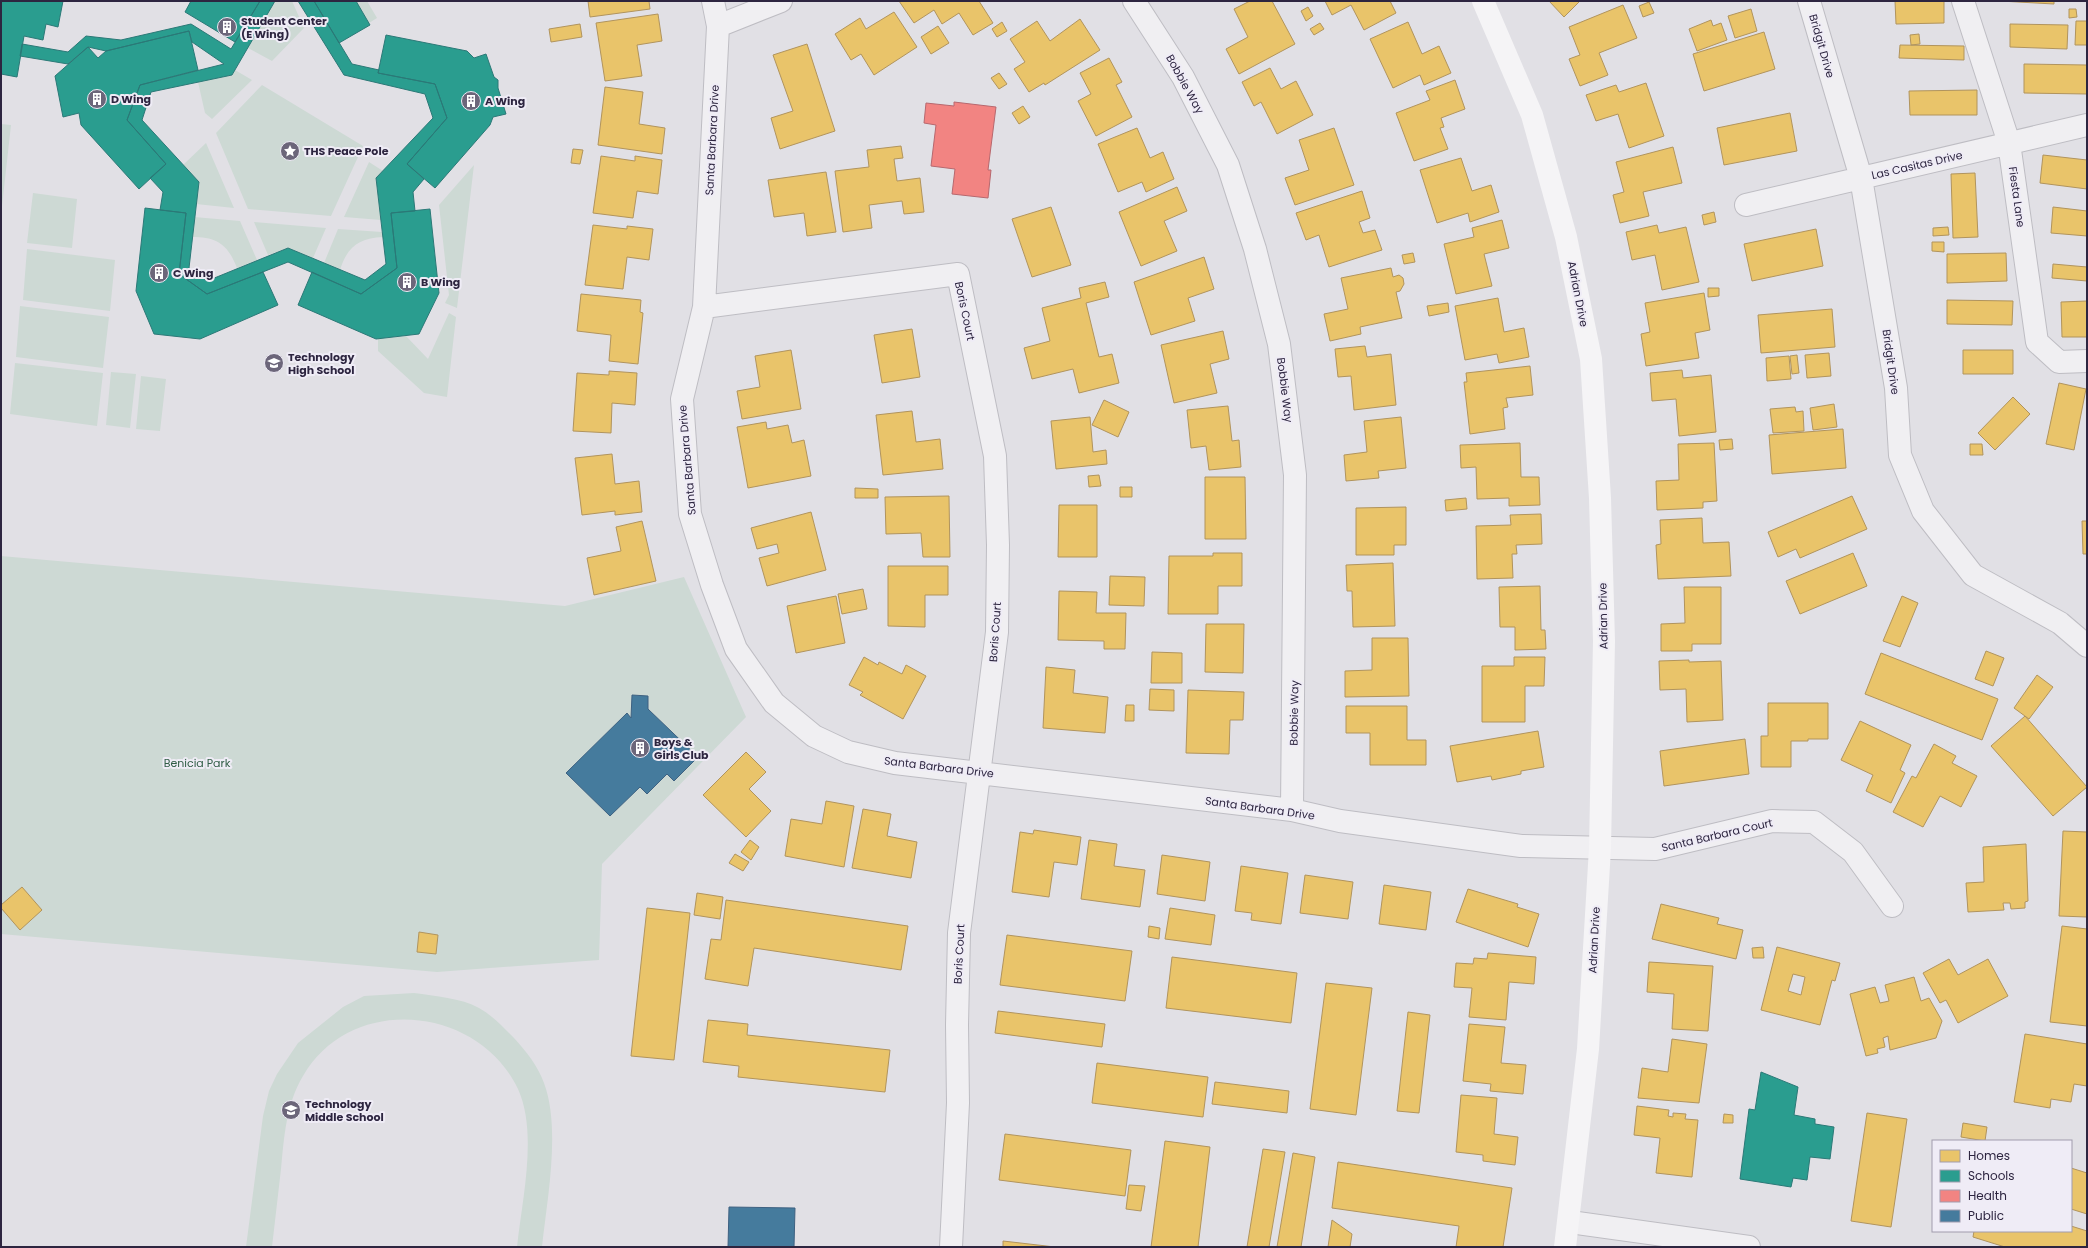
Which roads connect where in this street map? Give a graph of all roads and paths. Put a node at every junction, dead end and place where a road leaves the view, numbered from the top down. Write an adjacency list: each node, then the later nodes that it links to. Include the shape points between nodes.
1 (712, 1): 7 (street, Santa Barbara Drive)
2 (781, 1): 7 (street)
3 (1134, 1): 16 (street, Bobbie Way, via 1183,77 1228,165 1255,249 1279,344 1295,475)
4 (1483, 1): 17 (street, Adrian Drive, via 1532,115 1566,237 1591,359 1600,498 1604,641)
5 (1809, 1): 10 (street, Bridgit Drive)
6 (1963, 1): 9 (street, Fiesta Lane)
7 (718, 26): 12 (street, Santa Barbara Drive)
8 (2087, 125): 9 (street, Las Casitas Drive)
9 (2009, 143): 10 (street, Las Casitas Drive); 13 (street, Fiesta Lane, via 2037,342 2059,362)
10 (1861, 178): 11 (street, Las Casitas Drive); 14 (street, Bridgit Drive, via 1896,388 1900,455 1923,511 1973,575 2060,623)
11 (1746, 205)
12 (704, 307): 15 (street, Santa Barbara Drive, via 682,399 690,514 712,586 736,649 774,704 814,736 848,752 895,763); 15 (street, Boris Court, via 958,274 996,456 997,632)
13 (2087, 361)
14 (2087, 646)
15 (979, 773): 16 (street, Santa Barbara Drive); 20 (street, Boris Court, via 959,933 958,1103)
16 (1292, 810): 17 (street, Santa Barbara Drive, via 1340,821 1521,846)
17 (1600, 848): 18 (street, Santa Barbara Court, via 1655,849 1772,821 1814,822 1853,852); 19 (street, Adrian Drive, via 1588,1049)
18 (1892, 906)
19 (1570, 1222): 21 (street, Adrian Drive); 22 (street)
20 (951, 1247)
21 (1565, 1247)
22 (1749, 1247)

